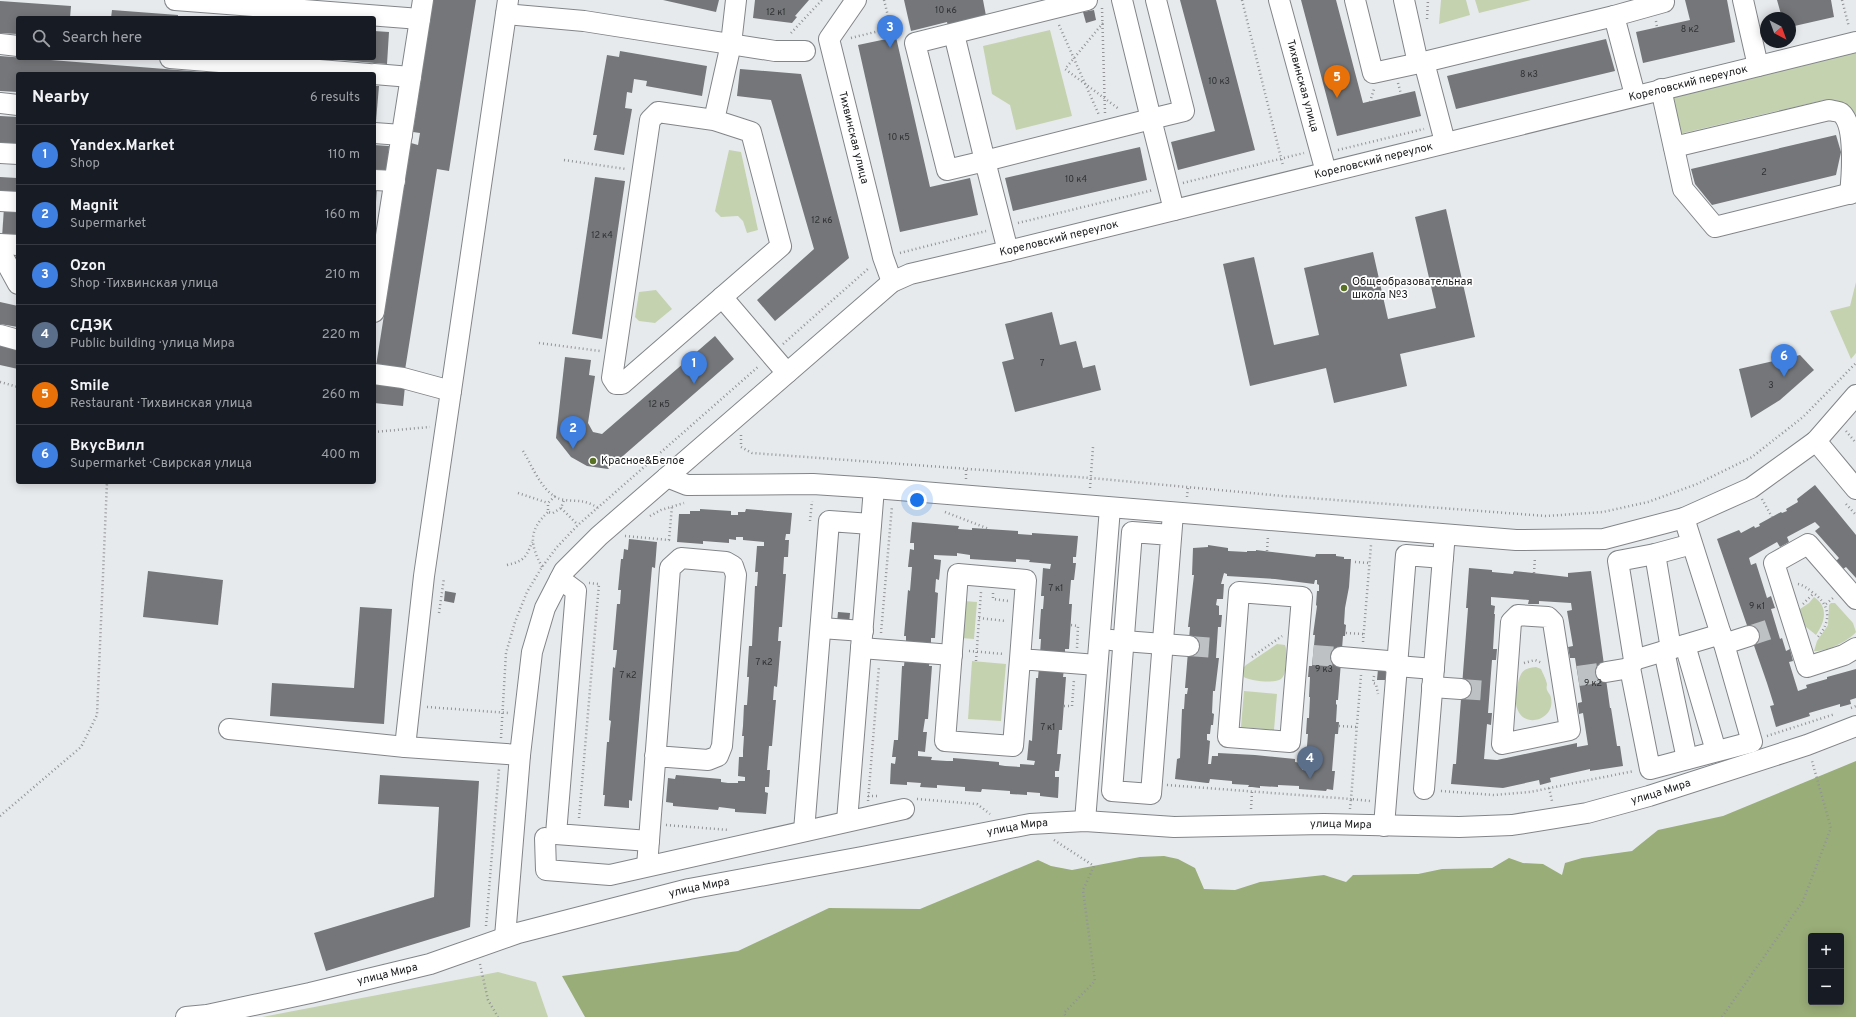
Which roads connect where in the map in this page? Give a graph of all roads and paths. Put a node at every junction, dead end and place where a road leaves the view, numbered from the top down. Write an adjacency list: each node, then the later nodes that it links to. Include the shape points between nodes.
1 (175, 0): 17 (street)
2 (736, 0): 25 (street)
3 (822, 0): 27 (path)
4 (856, 0): 74 (street, Тихвинская улица, via 829,39 884,263)
5 (884, 0): 21 (path)
6 (1087, 0): 18 (street)
7 (1102, 0): 20 (path)
8 (1122, 0): 47 (street)
9 (1156, 0): 47 (street, via 1184,111)
10 (1279, 0): 60 (street, Тихвинская улица)
11 (1355, 0): 31 (street, via 1373,73)
12 (1404, 0): 31 (street)
13 (1663, 0): 19 (street, via 1664,2)
14 (1743, 0): 32 (street)
15 (508, 7): 25 (street); 86 (street)
16 (1032, 7): 18 (street); 22 (street)
17 (422, 9): 35 (street)
18 (1052, 9): 29 (path)
19 (1624, 9): 31 (street); 41 (street)
20 (1103, 23): 29 (path); 42 (path)
21 (891, 28)
22 (954, 34): 58 (street); 58 (street, via 915,43 947,170)
23 (1856, 42): 32 (street, Кореловский переулок)
24 (0, 44): 26 (street)
25 (730, 44): 27 (street); 46 (street)
26 (16, 46)
27 (775, 51): 28 (street)
28 (805, 51)
29 (1074, 58): 37 (path); 37 (path, via 1065,69)
30 (195, 60): 33 (street)
31 (1421, 63): 52 (street)
32 (1758, 66): 39 (street, Кореловский переулок)
33 (344, 72)
34 (376, 74): 35 (street)
35 (411, 77): 51 (street)
36 (1398, 81): 40 (path)
37 (1086, 84): 42 (path); 49 (path)
38 (1375, 86): 43 (path)
39 (1661, 89): 41 (street, Кореловский переулок); 53 (street)
40 (1401, 94)
41 (1635, 95): 52 (street, Кореловский переулок)
42 (1105, 99): 47 (path); 49 (path)
43 (1370, 102)
44 (0, 103): 45 (street)
45 (16, 104)
46 (714, 120): 59 (street, via 658,112 650,120); 76 (street, via 751,132 781,246)
47 (1144, 121): 49 (street); 66 (street)
48 (1432, 127): 54 (path)
49 (1106, 130): 58 (street)
50 (376, 133): 51 (street)
51 (402, 135): 62 (street)
52 (1445, 142): 60 (street, Кореловский переулок)
53 (1674, 147): 63 (street, via 1683,189 1715,228); 63 (street, via 1829,110 1842,113 1850,124 1855,145)
54 (1335, 150)
55 (0, 153): 56 (street)
56 (16, 154)
57 (564, 160): 59 (path)
58 (985, 161): 71 (street)
59 (643, 171): 80 (street)
60 (1326, 172): 66 (street, Кореловский переулок)
61 (376, 180): 62 (street)
62 (395, 181): 67 (street)
63 (1853, 193)
64 (0, 200): 65 (street)
65 (16, 202)
66 (1174, 210): 71 (street, Кореловский переулок)
67 (381, 225): 72 (street)
68 (0, 244): 69 (street)
69 (16, 245)
70 (0, 251): 73 (street)
71 (1008, 251): 74 (street, Кореловский переулок, via 910,274)
72 (377, 270): 75 (street)
73 (16, 280)
74 (892, 282): 82 (street, Кореловский переулок)
75 (376, 284)
76 (722, 297): 80 (street, via 622,384 616,384 612,378); 82 (street)
77 (0, 336): 78 (street)
78 (16, 340)
79 (539, 343): 80 (path)
80 (616, 354)
81 (1856, 363): 97 (path, via 1803,417 1752,457 1697,484 1648,502 1603,512 1546,516)
82 (787, 373): 96 (street, Кореловский переулок)
83 (376, 374): 86 (street)
84 (0, 382): 85 (path)
85 (16, 386)
86 (451, 390): 88 (street)
87 (1856, 396): 92 (street)
88 (446, 425): 90 (path); 172 (street, via 424,576)
89 (1846, 431): 93 (path)
90 (376, 432)
91 (740, 432): 97 (path, via 741,447 752,453)
92 (1816, 442): 100 (street); 117 (street, via 1751,488)
93 (1856, 443)
94 (1093, 447): 97 (path)
95 (524, 451): 103 (path, via 539,478)
96 (667, 477): 99 (street, via 688,485 813,484); 138 (street, Кореловский переулок, via 599,536 564,571)
97 (1091, 478): 101 (path)
98 (107, 484): 196 (path, via 98,715 81,747)
99 (874, 488): 111 (street); 118 (street)
100 (1856, 488)
101 (1090, 492)
102 (518, 493): 107 (path)
103 (555, 496): 105 (path); 107 (path)
104 (1762, 499): 115 (path)
105 (564, 500): 109 (path); 110 (path, via 588,502)
106 (686, 502): 108 (path)
107 (548, 503): 113 (path)
108 (672, 506): 116 (path); 123 (path, via 669,540)
109 (561, 508): 113 (path, via 553,513); 119 (path)
110 (598, 508)
111 (1110, 508): 114 (street); 149 (street)
112 (942, 511): 120 (path)
113 (548, 512): 125 (path, via 533,531)
114 (1173, 513): 121 (street); 122 (street)
115 (1772, 516)
116 (647, 518)
117 (1684, 518): 122 (street, via 1604,540 1516,540); 127 (street)
118 (871, 524): 144 (street, via 829,521); 148 (street)
119 (578, 525)
120 (989, 529)
121 (1171, 535): 151 (street, via 1132,532); 152 (street)
122 (1444, 535): 131 (street)
123 (619, 536)
124 (1268, 536): 128 (path)
125 (532, 542): 134 (path, via 520,562); 135 (path)
126 (1371, 544): 133 (path)
127 (1692, 544): 129 (street); 150 (street)
128 (1267, 551)
129 (1655, 554): 154 (street); 162 (street, via 1618,561)
130 (1535, 557): 136 (path)
131 (1443, 558): 165 (street, via 1406,555); 169 (street)
132 (1355, 562): 133 (path)
133 (1370, 564): 146 (path)
134 (507, 565)
135 (542, 567)
136 (1534, 572)
137 (988, 583): 141 (path, via 993,599 1010,601); 141 (street, via 1026,580); 142 (path); 156 (street, via 958,574)
138 (567, 584): 183 (street, Кореловский переулок, via 544,608 532,652); 199 (path, via 579,580 599,584); 202 (street, via 576,591)
139 (1796, 584): 166 (path, via 1802,585 1826,604 1825,626 1816,639)
140 (1854, 592): 166 (street, via 1808,544 1774,563 1785,625)
141 (1016, 615): 142 (path); 158 (street)
142 (979, 618): 157 (path)
143 (1300, 625): 167 (path); 167 (street, via 1302,597 1239,592 1225,648); 167 (street, via 1305,655 1290,742 1228,737)
144 (820, 628): 148 (street); 204 (street)
145 (1346, 633): 146 (path)
146 (1364, 634): 160 (path)
147 (1749, 636): 150 (street)
148 (862, 639): 156 (street); 197 (street)
149 (1099, 639): 151 (street); 163 (street)
150 (1722, 639): 154 (street); 180 (street)
151 (1124, 641): 152 (street); 189 (street, via 1112,791 1151,794)
152 (1163, 644): 153 (street); 189 (street)
153 (1189, 646)
154 (1674, 648): 162 (street); 184 (street); 184 (street)
155 (1856, 648): 166 (street, via 1844,655)
156 (952, 652): 157 (path); 158 (street, via 945,741 1013,746)
157 (976, 652): 158 (path); 161 (path)
158 (1020, 657): 163 (street)
159 (1341, 658): 160 (street)
160 (1362, 659): 165 (street, via 1388,661); 178 (path)
161 (976, 662)
162 (1632, 664): 168 (street); 187 (street)
163 (1097, 665): 198 (street)
164 (1521, 665): 170 (path, via 1535,660 1549,670 1554,680)
165 (1397, 666): 169 (street); 201 (street)
166 (1807, 667)
167 (1233, 669)
168 (1606, 672)
169 (1433, 678): 171 (street); 190 (street)
170 (1570, 678): 170 (street, via 1553,622 1548,617 1518,615 1511,622 1498,692 1502,744 1570,730)
171 (1461, 689)
172 (410, 705): 175 (path); 182 (street)
173 (1856, 706): 176 (path)
174 (1838, 713): 180 (path)
175 (510, 714)
176 (1851, 719): 181 (street, улица Мира)
177 (1339, 726): 178 (path)
178 (1357, 727): 193 (path)
179 (229, 729): 182 (street)
180 (1752, 742): 184 (street)
181 (1807, 745): 188 (street, улица Мира); 214 (path, via 1831,828 1803,901)
182 (405, 747): 183 (street)
183 (520, 755): 207 (street, Кореловский переулок)
184 (1701, 755): 187 (street); 188 (street)
185 (655, 756): 185 (street, via 708,760 718,756 722,746 736,576 733,566 726,562 681,558 670,568); 206 (street)
186 (499, 765): 210 (path)
187 (1650, 769): 190 (path, via 1530,792 1494,795)
188 (1705, 779): 201 (street, улица Мира, via 1587,813 1512,825)
189 (1152, 784): 193 (path)
190 (1424, 790)
191 (868, 796): 192 (path)
192 (884, 797)
193 (1351, 799): 194 (path)
194 (1367, 800)
195 (910, 804): 197 (street); 205 (path, via 977,804 993,816)
196 (0, 816)
197 (847, 821): 204 (street)
198 (1085, 821): 200 (street, улица Мира); 201 (street, улица Мира, via 1174,827 1324,824)
199 (581, 824): 202 (street); 202 (path); 206 (street)
200 (1030, 824): 205 (street, улица Мира); 213 (path, via 1094,866 1083,890 1095,981 1064,1013)
201 (1384, 826)
202 (553, 829): 207 (street, via 536,842); 208 (street, via 546,870 610,875)
203 (730, 830): 206 (path)
204 (804, 831): 208 (street)
205 (996, 831): 209 (street, улица Мира, via 689,889)
206 (649, 832): 208 (street)
207 (513, 840): 209 (street, Кореловский переулок)
208 (647, 866)
209 (505, 937): 210 (street, улица Мира)
210 (481, 946): 211 (street, улица Мира, via 416,968 207,1015); 212 (path, via 488,1000)
211 (186, 1017)
212 (498, 1017)
213 (1066, 1017)
214 (1722, 1017)

